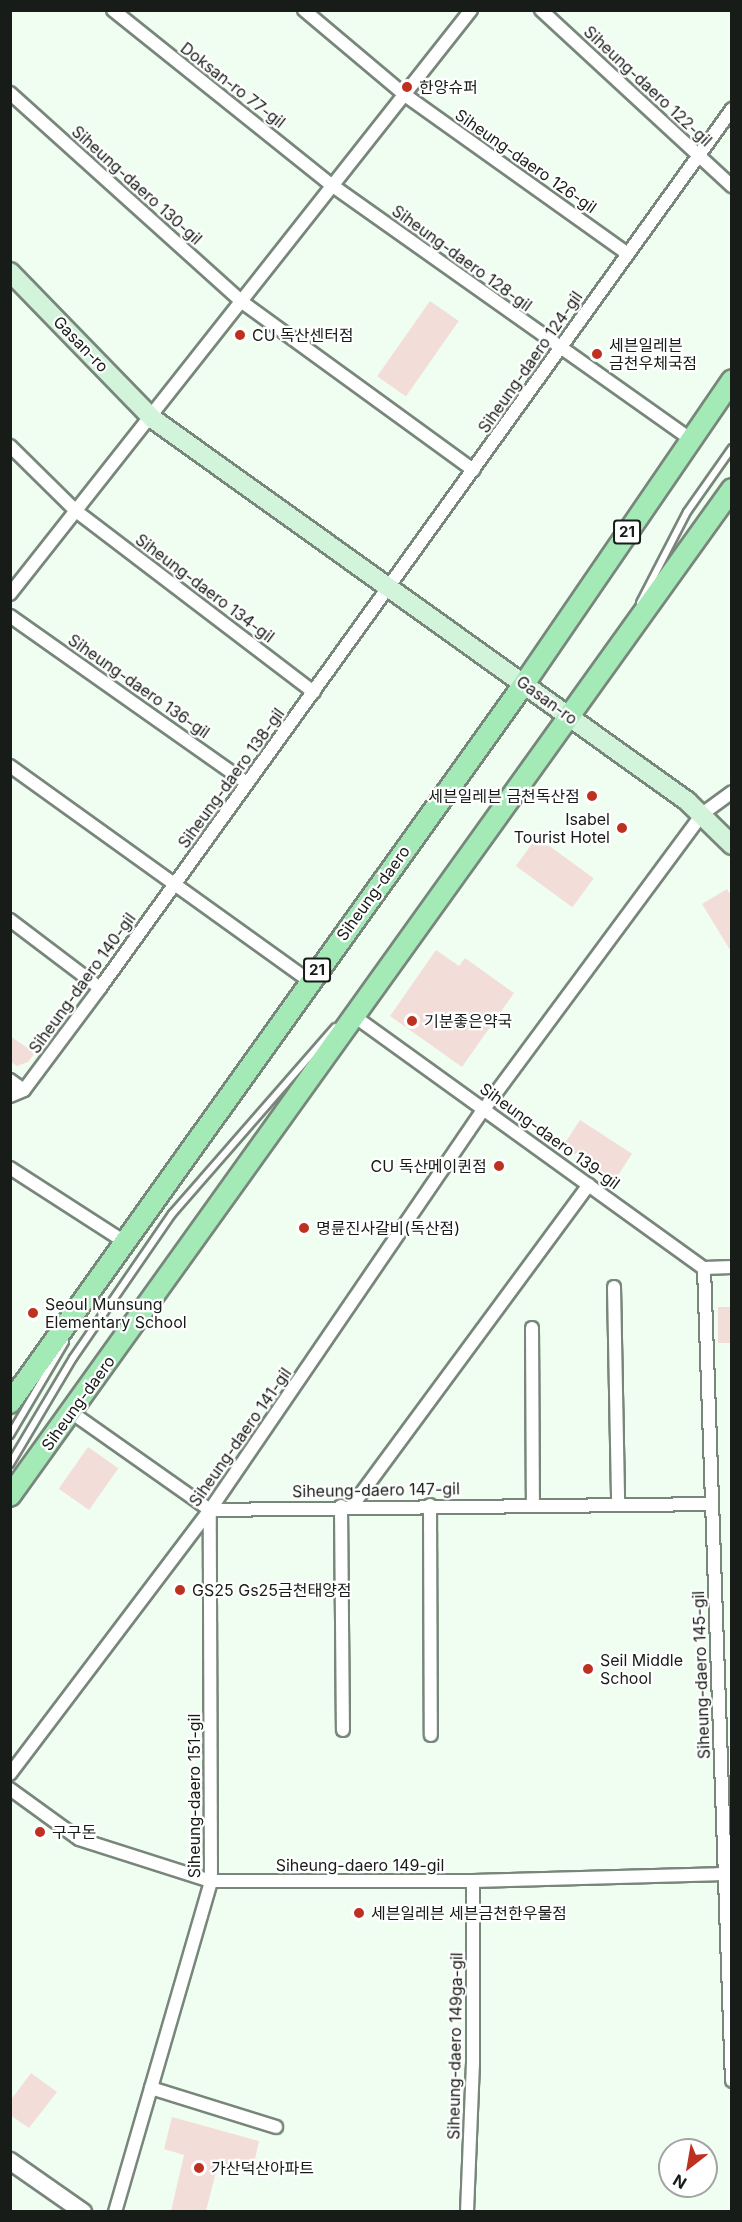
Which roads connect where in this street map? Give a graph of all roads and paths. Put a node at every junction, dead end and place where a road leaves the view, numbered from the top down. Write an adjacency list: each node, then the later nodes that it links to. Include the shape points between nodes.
1 (113, 10): 9 (street, Doksan-ro 77-gil)
2 (304, 10): 6 (street, Siheung-daero 126-gil)
3 (471, 10): 6 (street)
4 (542, 10): 8 (street, Siheung-daero 122-gil)
5 (10, 93): 13 (street, Siheung-daero 130-gil)
6 (405, 95): 9 (street); 11 (street, Siheung-daero 126-gil)
7 (732, 109): 8 (street, Siheung-daero 124-gil)
8 (698, 156): 10 (street, Siheung-daero 122-gil); 11 (street, Siheung-daero 124-gil)
9 (333, 186): 13 (street); 14 (street, Siheung-daero 128-gil)
10 (732, 186)
11 (628, 254): 14 (street, Siheung-daero 124-gil)
12 (10, 272): 16 (main road, Gasan-ro)
13 (242, 302): 16 (street); 20 (street, Siheung-daero 130-gil)
14 (560, 349): 17 (street, Siheung-daero 128-gil); 20 (street, Siheung-daero 124-gil)
15 (732, 380): 17 (main road, Siheung-daero / 21)
16 (151, 417): 22 (street); 23 (main road, Gasan-ro)
17 (690, 439): 27 (main road, Siheung-daero / 21)
18 (10, 446): 22 (street, Siheung-daero 134-gil)
19 (732, 448): 26 (lane, via 687,513)
20 (473, 470): 23 (street, Siheung-daero 124-gil)
21 (732, 489): 26 (main road, Siheung-daero)
22 (76, 511): 24 (street); 28 (street, Siheung-daero 134-gil)
23 (390, 588): 27 (main road, Gasan-ro); 28 (street)
24 (10, 594)
25 (10, 615): 31 (street, Siheung-daero 136-gil)
26 (609, 662): 29 (main road, Siheung-daero)
27 (524, 684): 29 (main road, Gasan-ro); 38 (main road, Siheung-daero / 21)
28 (314, 692): 31 (street, Siheung-daero 138-gil)
29 (570, 716): 33 (main road, Gasan-ro); 37 (main road, Siheung-daero)
30 (10, 766): 35 (street)
31 (248, 783): 35 (street, Siheung-daero 138-gil)
32 (732, 792): 33 (street)
33 (702, 814): 34 (main road, Gasan-ro); 44 (street)
34 (732, 844)
35 (174, 884): 38 (street); 39 (street, Siheung-daero 140-gil)
36 (10, 920): 39 (street)
37 (397, 956): 40 (main road, Siheung-daero); 56 (lane, via 172,1214 73,1358)
38 (309, 981): 47 (main road, Siheung-daero / 21)
39 (100, 988): 42 (street, Siheung-daero 140-gil)
40 (354, 1016): 44 (street, Siheung-daero 139-gil); 54 (main road, Siheung-daero)
41 (10, 1080): 42 (street)
42 (24, 1090): 43 (street)
43 (10, 1096)
44 (484, 1109): 46 (street, Siheung-daero 139-gil); 63 (street, Siheung-daero 141-gil)
45 (10, 1168): 47 (street)
46 (589, 1185): 50 (street, Siheung-daero 139-gil); 62 (street)
47 (125, 1242): 48 (main road, Siheung-daero / 21)
48 (113, 1259): 53 (main road, Siheung-daero / 21); 55 (lane)
49 (732, 1267): 50 (street)
50 (704, 1268): 59 (street, Siheung-daero 145-gil)
51 (614, 1287): 58 (street)
52 (532, 1328): 61 (street)
53 (10, 1403)
54 (71, 1412): 57 (main road, Siheung-daero); 63 (street)
55 (10, 1435)
56 (10, 1464)
57 (10, 1496)
58 (618, 1504): 59 (street, Siheung-daero 147-gil); 61 (street, Siheung-daero 147-gil)
59 (712, 1504): 68 (street, Siheung-daero 145-gil)
60 (430, 1505): 61 (street, Siheung-daero 147-gil); 62 (street, Siheung-daero 147-gil); 65 (street)
61 (533, 1505)
62 (346, 1506): 63 (street, Siheung-daero 147-gil); 64 (street)
63 (210, 1510): 66 (street, Siheung-daero 141-gil); 69 (street, Siheung-daero 151-gil)
64 (343, 1730)
65 (431, 1735)
66 (10, 1774)
67 (10, 1789): 69 (street, Siheung-daero 149-gil, via 79,1839)
68 (728, 1874): 70 (street, Siheung-daero 149-gil); 71 (street, Siheung-daero 145-gil)
69 (211, 1881): 70 (street, Siheung-daero 149-gil); 72 (street, Siheung-daero 151-gil)
70 (473, 1881): 77 (street, Siheung-daero 149ga-gil)
71 (732, 2081)
72 (151, 2088): 73 (street); 76 (street, Siheung-daero 151-gil)
73 (276, 2127)
74 (10, 2160): 75 (street)
75 (83, 2211)
76 (115, 2211)
77 (467, 2211)

